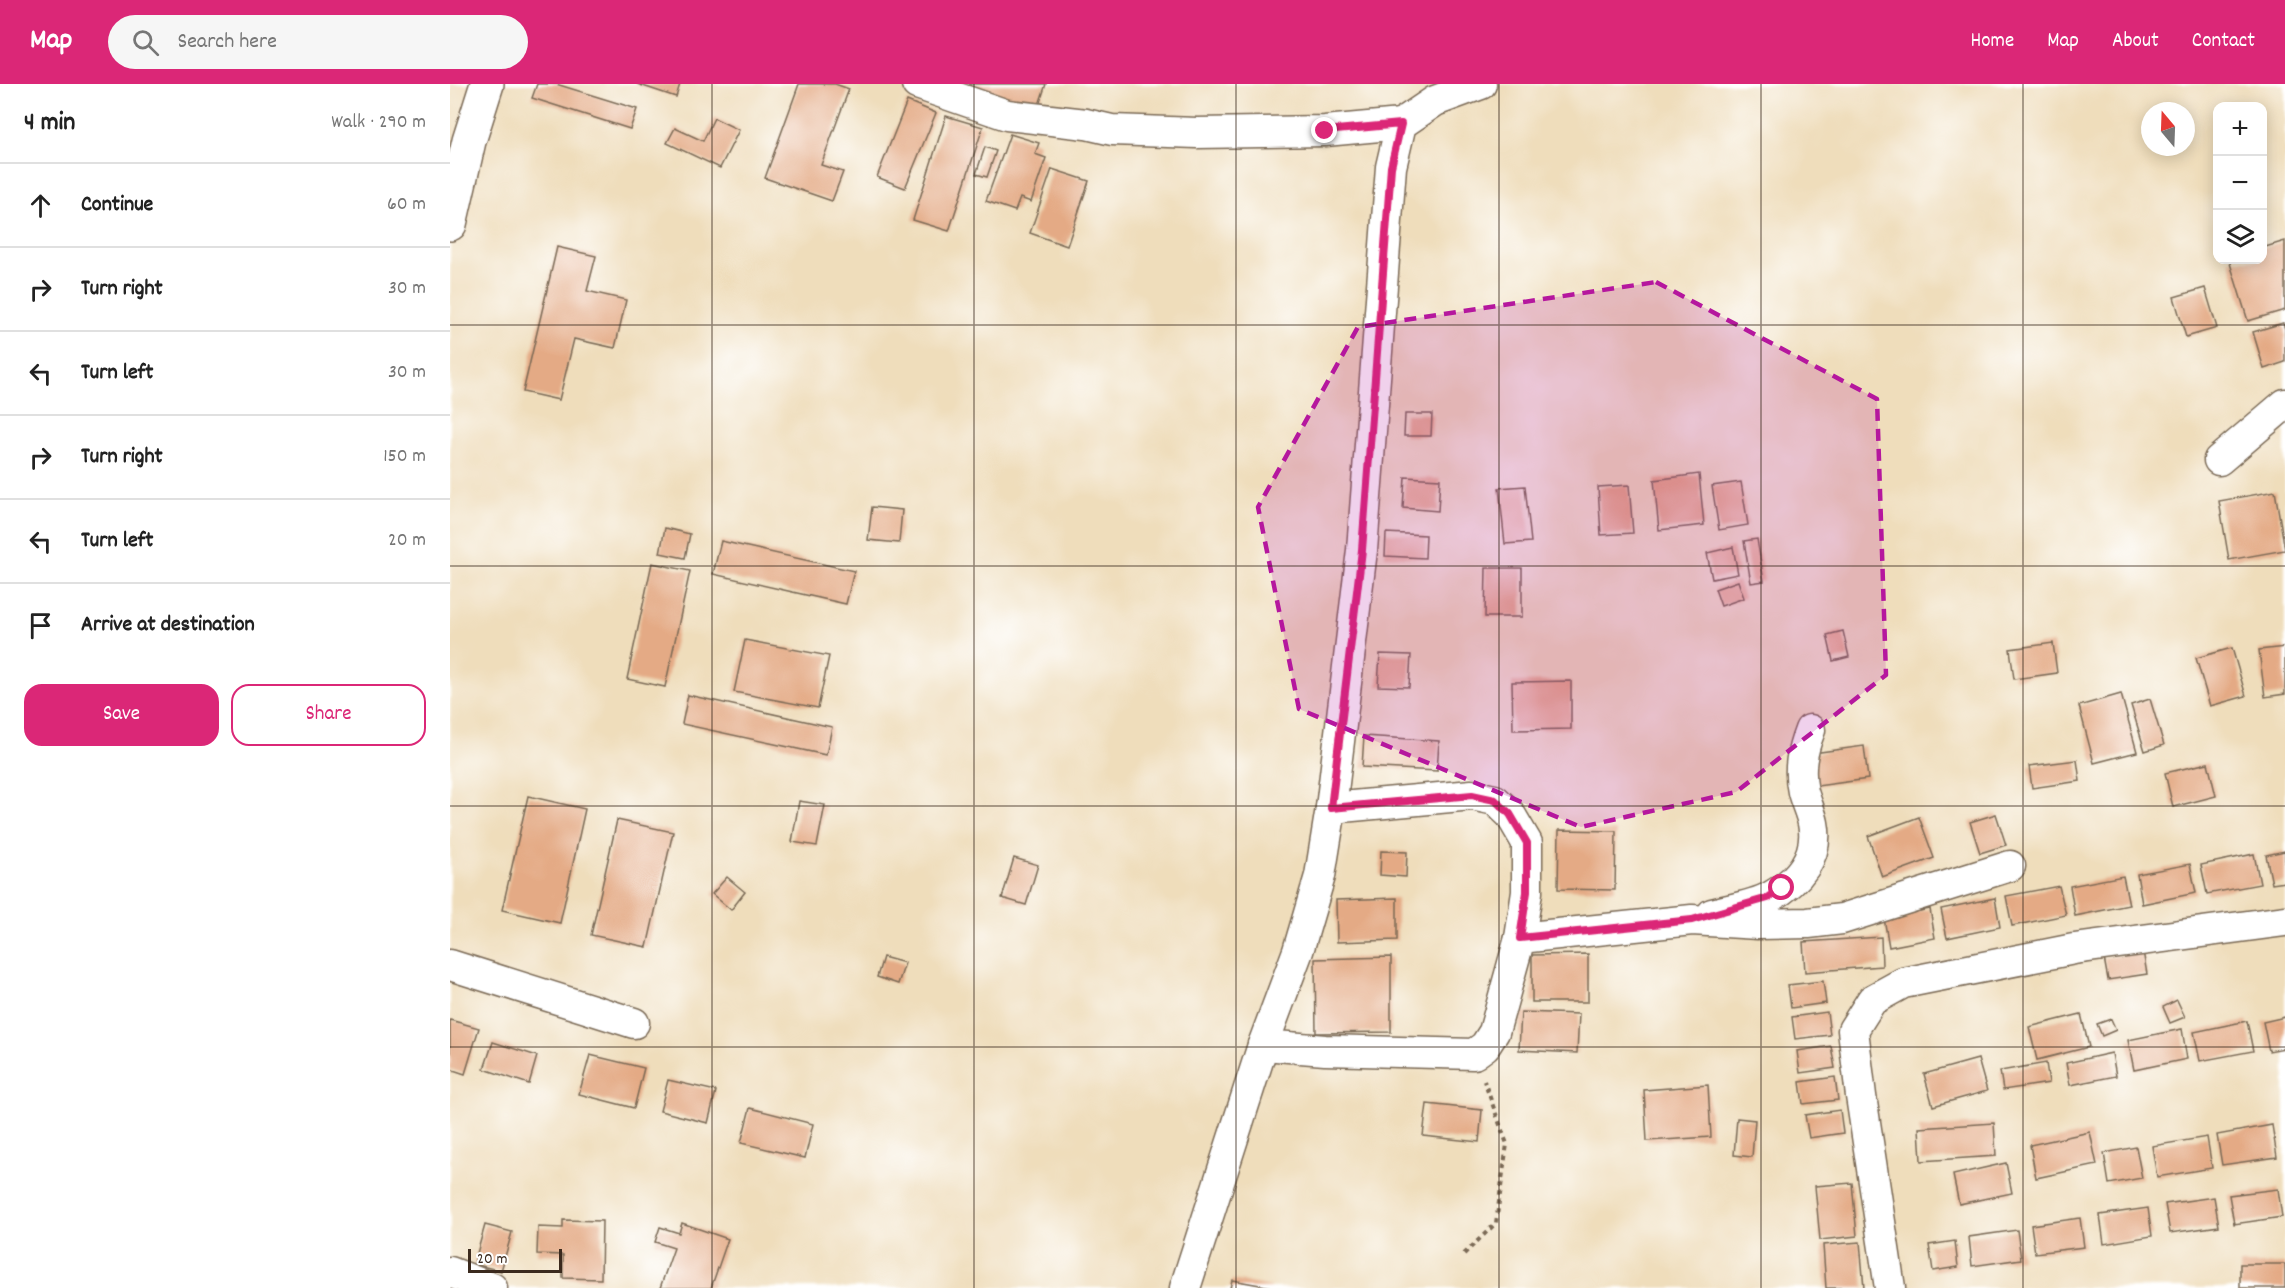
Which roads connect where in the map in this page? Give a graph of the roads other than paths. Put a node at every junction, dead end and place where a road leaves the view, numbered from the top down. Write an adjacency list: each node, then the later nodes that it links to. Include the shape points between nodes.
1 (488, 84): 6 (highway, via 469,141)
2 (916, 84): 5 (street, via 1007,115 1112,130 1313,132)
3 (1481, 84): 4 (street)
4 (1431, 93): 5 (street)
5 (1401, 124): 10 (street, via 1391,167 1362,550)
6 (450, 224)
7 (2285, 404): 8 (street)
8 (2219, 460)
9 (1810, 730): 12 (street, via 1801,754 1800,773 1813,824 1814,845 1807,865 1768,898)
10 (1331, 808): 14 (street, via 1472,795 1495,800 1510,814 1527,843 1527,892); 17 (street, via 1320,876 1298,951)
11 (2010, 866): 12 (street, via 1842,919 1758,924)
12 (1692, 920): 14 (street)
13 (2285, 921): 21 (street, via 2074,949 1903,983 1872,1000 1853,1030)
14 (1520, 938): 17 (street, via 1494,1032 1474,1054)
15 (450, 965): 16 (street)
16 (634, 1023)
17 (1263, 1045): 20 (street)
18 (450, 1272): 19 (street)
19 (492, 1288)
20 (1185, 1288)
21 (1890, 1288)

